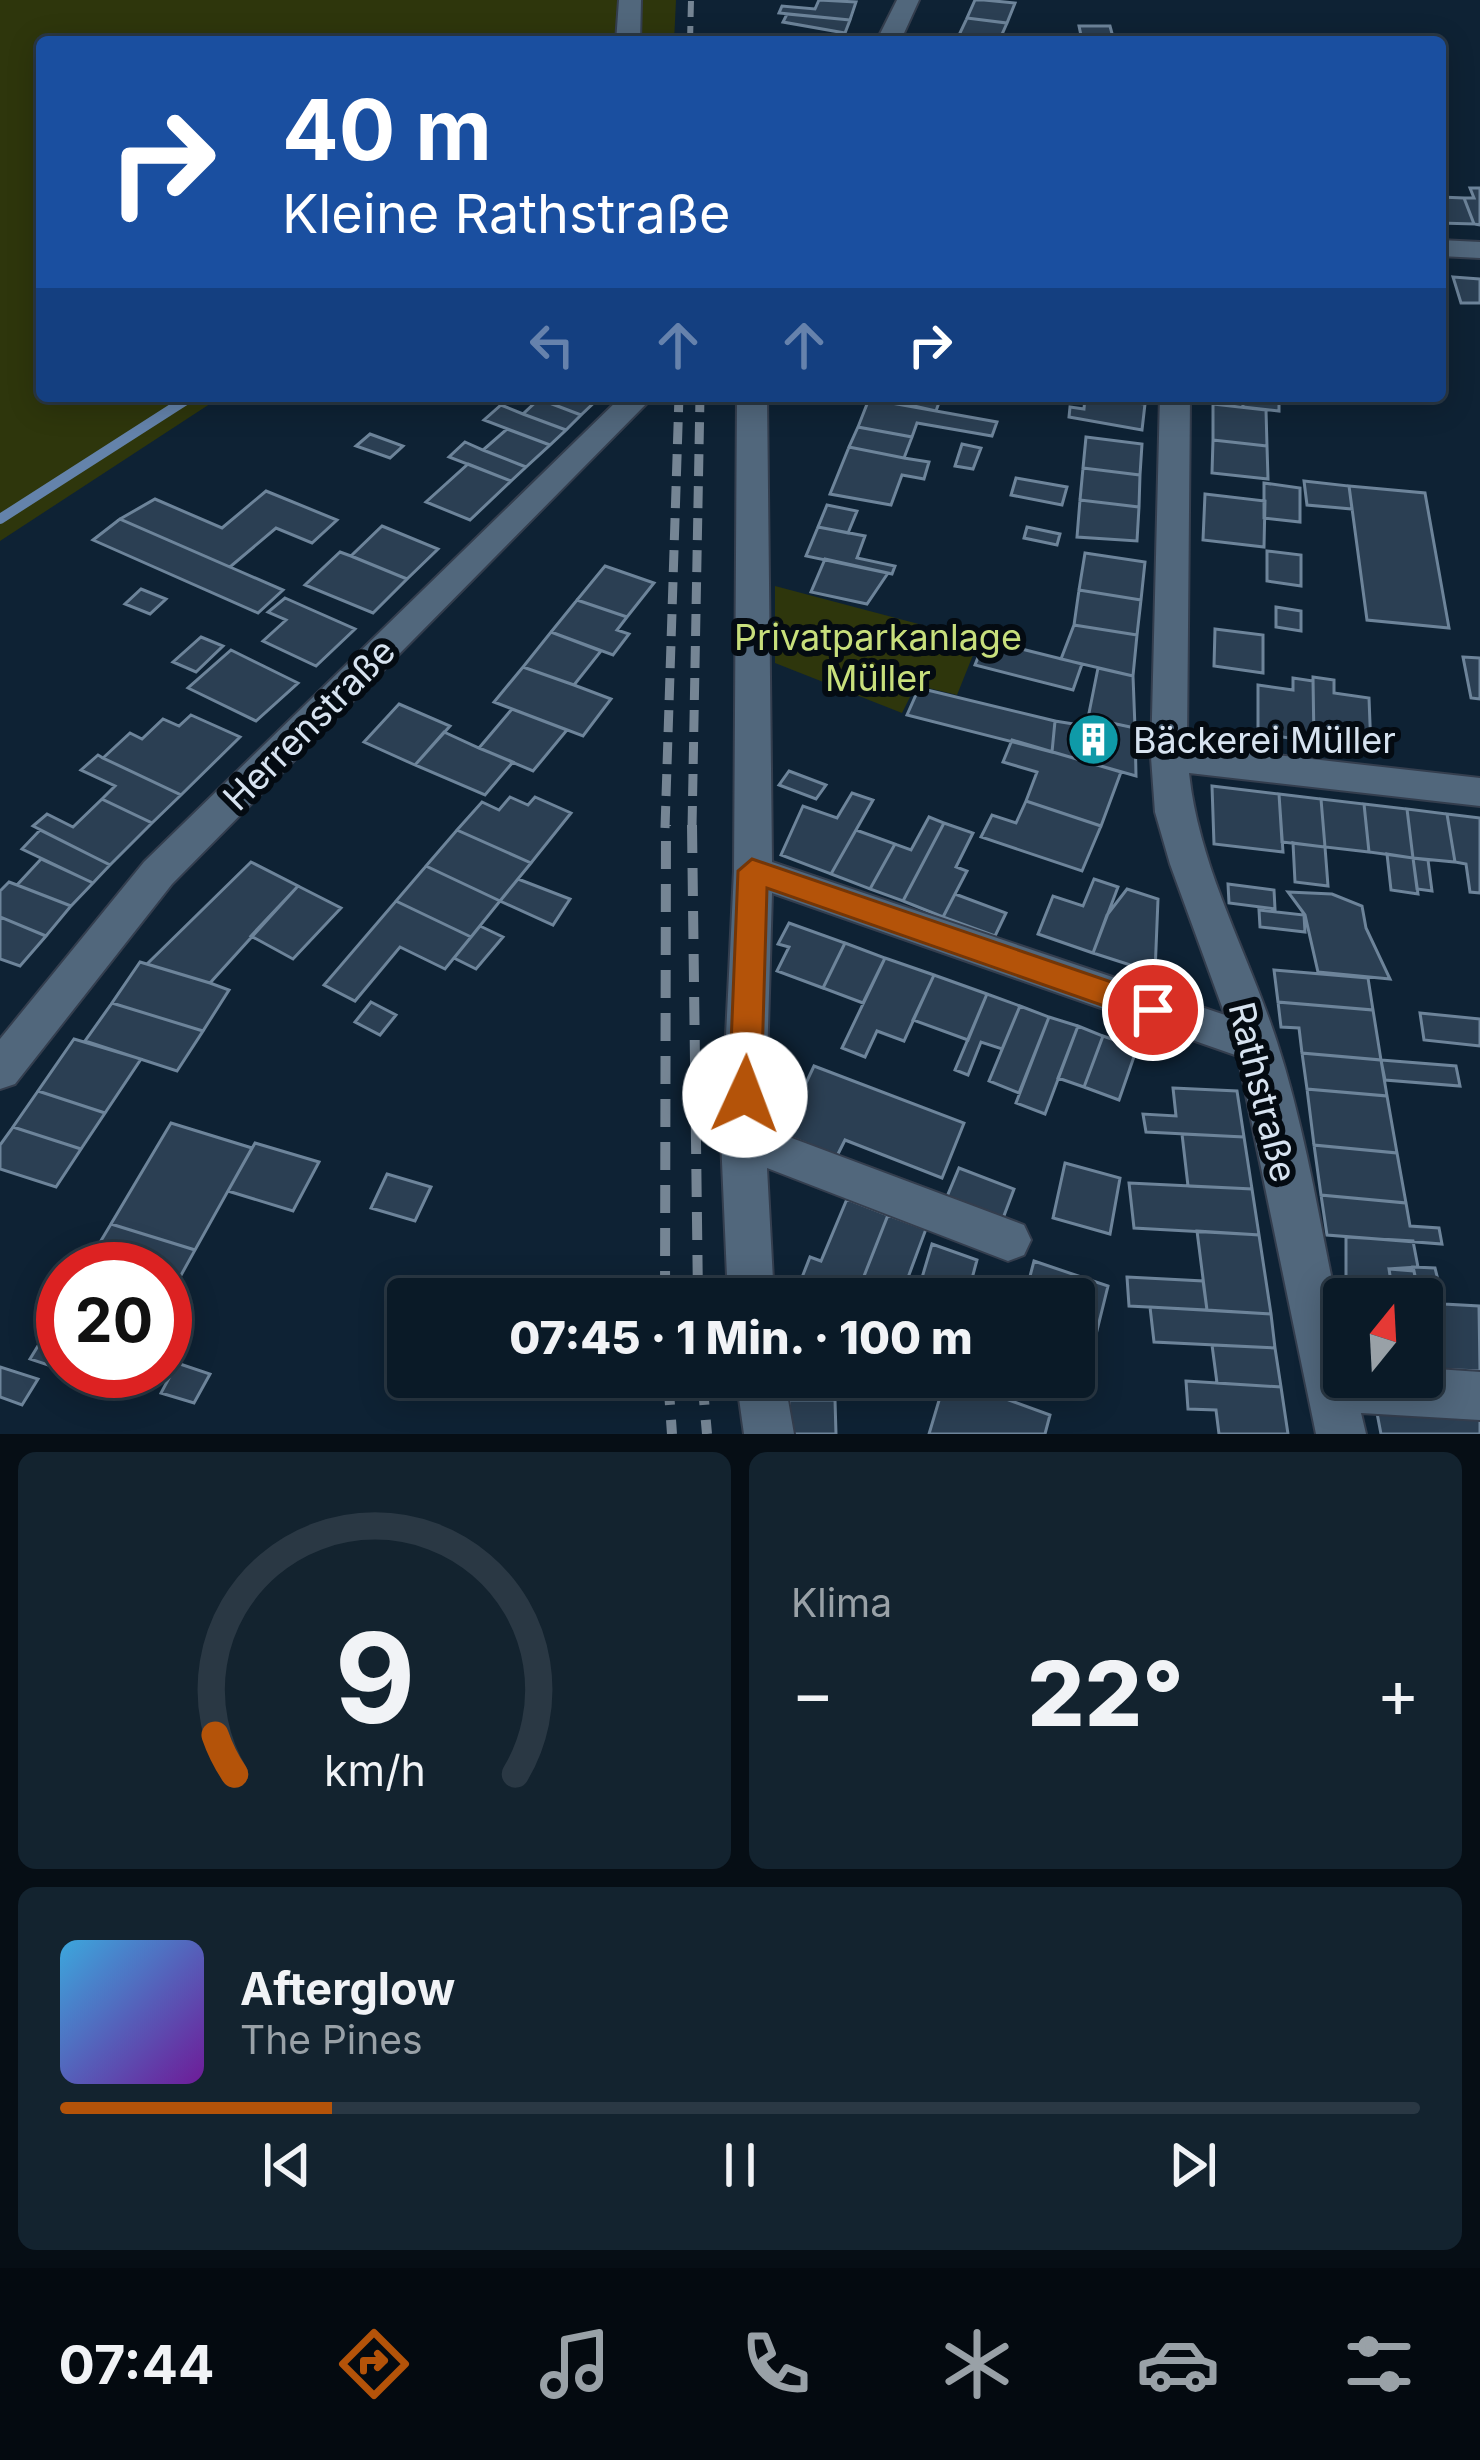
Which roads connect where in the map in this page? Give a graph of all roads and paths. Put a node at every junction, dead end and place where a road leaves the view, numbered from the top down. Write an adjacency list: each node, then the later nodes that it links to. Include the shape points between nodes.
1 (630, 0): 3 (street)
2 (908, 0): 4 (street)
3 (628, 36)
4 (891, 36)
5 (1446, 248): 6 (street)
6 (1480, 250)
7 (633, 402): 14 (street, Herrenstraße, via 158,873)
8 (752, 402): 12 (street)
9 (1175, 402): 10 (street, Rathstraße)
10 (1168, 757): 11 (street); 13 (street, Rathstraße, via 1189,864)
11 (1480, 792)
12 (752, 871): 13 (street); 15 (street)
13 (1257, 1044): 20 (street, Rathstraße)
14 (0, 1071)
15 (743, 1139): 16 (street); 17 (street)
16 (1008, 1240)
17 (750, 1278)
18 (1480, 1396): 20 (street)
19 (763, 1398): 21 (street)
20 (1336, 1411)
21 (769, 1434)

